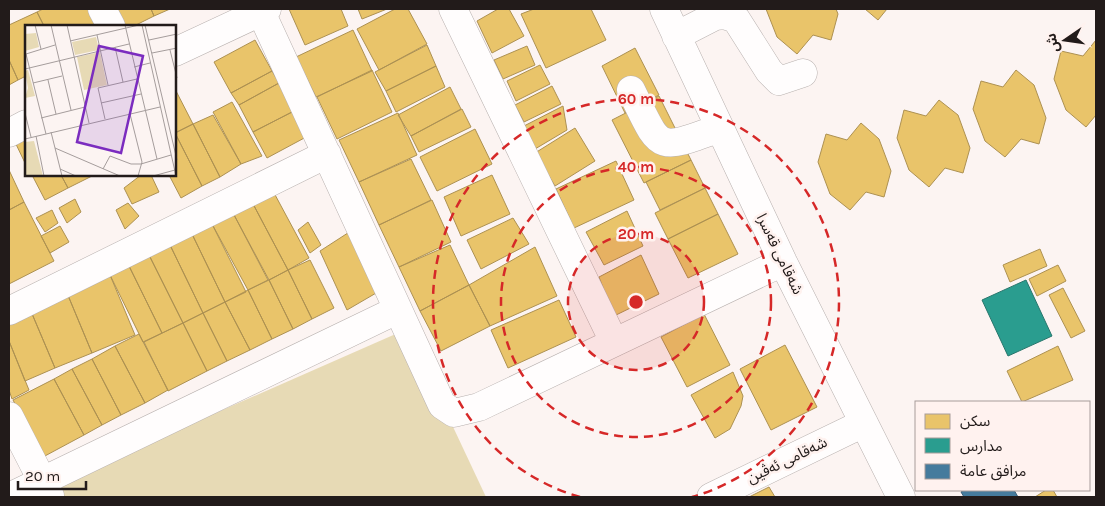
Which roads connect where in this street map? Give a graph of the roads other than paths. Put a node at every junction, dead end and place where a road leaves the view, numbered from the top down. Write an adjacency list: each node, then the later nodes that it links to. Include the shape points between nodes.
1 (102, 9): 5 (street)
2 (454, 9): 17 (street)
3 (664, 9): 6 (street, شەقامی قەسرا)
4 (264, 10): 7 (street); 13 (street)
5 (110, 25)
6 (676, 36): 8 (street, via 715,16 724,15 736,19 779,81); 11 (street, شەقامی قەسرا)
7 (176, 52)
8 (803, 73)
9 (631, 90): 11 (street, via 653,134 665,144 677,144)
10 (25, 125): 12 (street)
11 (720, 128): 14 (street, شەقامی قەسرا)
12 (9, 133)
13 (327, 154): 15 (street); 16 (street)
14 (783, 262): 17 (street); 19 (street, شەقامی قەسرا)
15 (397, 310): 17 (street, via 442,405 454,412 479,407); 20 (street)
16 (9, 311)
17 (614, 342)
18 (9, 416): 20 (street)
19 (864, 423): 22 (street, شەقامی ئەڤین); 23 (street, شەقامی قەسرا)
20 (46, 489): 21 (street)
21 (9, 497)
22 (711, 497)
23 (901, 497)

